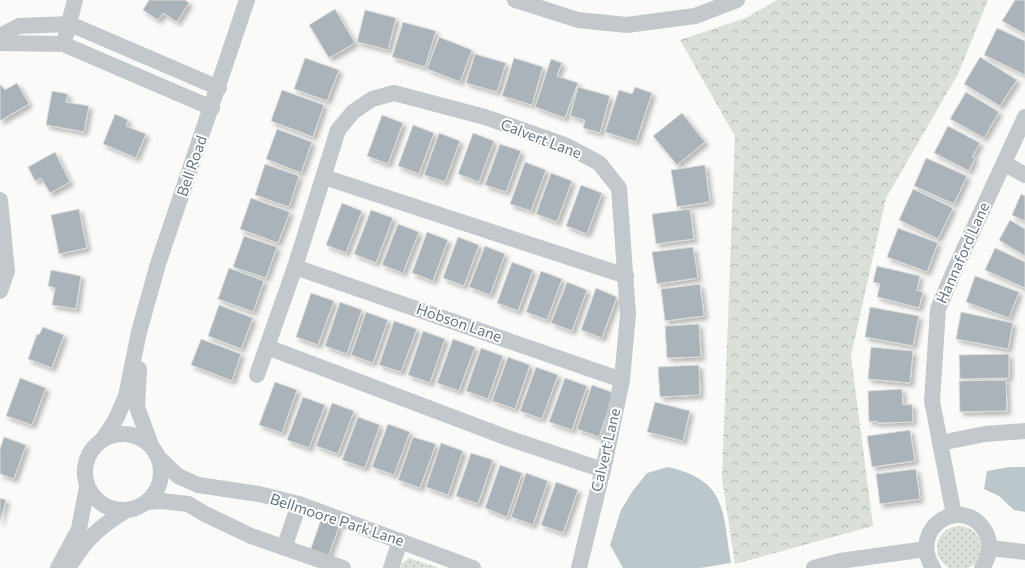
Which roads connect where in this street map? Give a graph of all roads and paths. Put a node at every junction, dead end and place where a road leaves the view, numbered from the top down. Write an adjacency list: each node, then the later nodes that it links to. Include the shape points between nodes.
1 (74, 0): 5 (street)
2 (247, 0): 11 (street, Bell Road)
3 (515, 0): 4 (street, via 578,20 627,25 695,16)
4 (737, 0)
5 (70, 24): 6 (street, via 19,26); 8 (street); 9 (street)
6 (0, 36)
7 (0, 43): 8 (street)
8 (64, 44): 10 (street)
9 (144, 56): 10 (street); 11 (street)
10 (134, 76): 12 (street)
11 (219, 88): 12 (street, Bell Road)
12 (212, 108): 21 (street, Bell Road, via 158,264)
13 (1025, 117): 14 (street, Hannaford Lane)
14 (1004, 163): 15 (street); 27 (street, Hannaford Lane, via 938,309 932,401)
15 (1025, 175)
16 (324, 177): 18 (street, Calvert Lane); 19 (street); 19 (street, Calvert Lane, via 338,130 353,112 372,99 394,93 484,117 565,145 599,163 619,188)
17 (0, 200): 20 (street, via 7,271)
18 (295, 267): 22 (street, Calvert Lane); 24 (street, Hobson Lane)
19 (626, 276): 24 (street, Calvert Lane, via 628,314)
20 (0, 292)
21 (138, 332): 26 (street, Bell Road, via 126,396 116,419); 28 (street, Bell Road, via 137,407)
22 (267, 347): 23 (street, Calvert Lane); 29 (street, via 508,438)
23 (257, 375)
24 (622, 380): 29 (street, Calvert Lane)
25 (1025, 431): 27 (street, via 985,434)
26 (103, 439): 28 (street, via 128,434); 30 (street, Bell Road, via 90,451 84,469)
27 (940, 443): 34 (street, Hannaford Lane)
28 (155, 452): 31 (street, Bell Road, via 162,474 158,489); 32 (street, Bellmoore Park Lane, via 178,476 198,485 259,494)
29 (603, 470): 45 (street, Calvert Lane)
30 (87, 487): 33 (street, via 102,505); 40 (street, Bell Road, via 79,529)
31 (148, 502): 33 (street); 36 (street, via 162,500 188,504 251,536)
32 (299, 504): 35 (street, Bellmoore Park Lane); 36 (street)
33 (125, 511): 41 (street, via 99,528 84,544)
34 (954, 515): 37 (street, via 975,520 988,537); 38 (street, via 941,520 930,530 926,539)
35 (400, 541): 43 (street); 44 (street, Bellmoore Park Lane)
36 (284, 548): 42 (street)
37 (990, 548): 39 (street); 48 (street)
38 (926, 549): 46 (street); 47 (street)
39 (1025, 552)
40 (58, 568)
41 (68, 568)
42 (343, 568)
43 (391, 568)
44 (473, 568)
45 (579, 568)
46 (814, 568)
47 (933, 568)
48 (982, 568)

